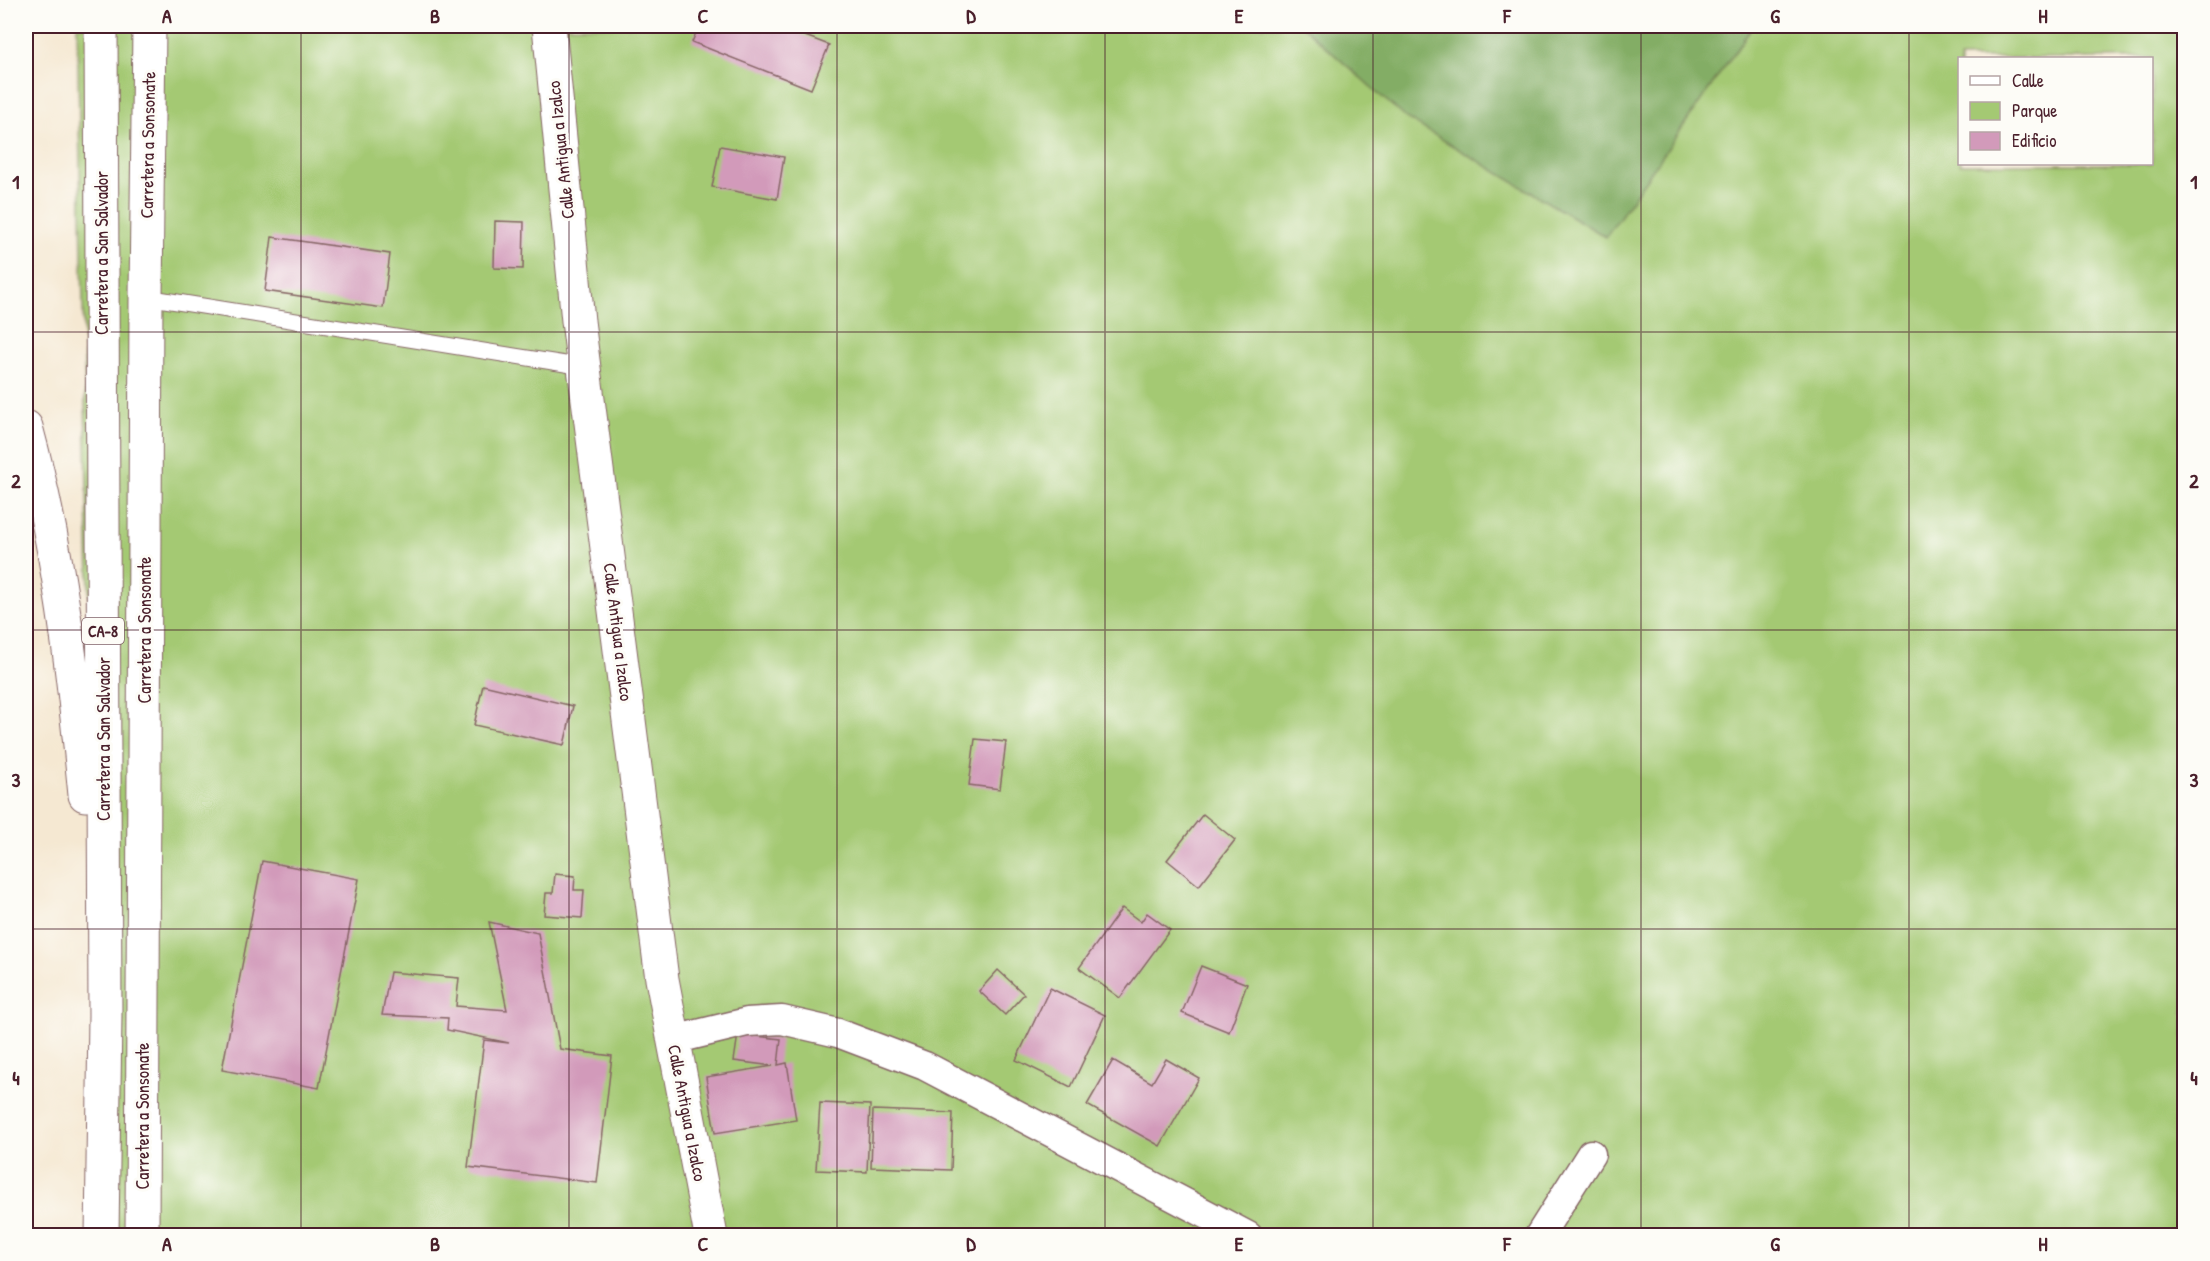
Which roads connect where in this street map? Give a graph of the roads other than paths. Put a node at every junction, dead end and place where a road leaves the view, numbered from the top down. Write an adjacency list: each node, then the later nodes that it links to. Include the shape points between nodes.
1 (101, 26): 7 (main road, Carretera a San Salvador / CA-8)
2 (149, 26): 4 (main road, Carretera a Sonsonate / CA-8)
3 (549, 26): 5 (main road, Calle Antigua a Izalco)
4 (146, 297): 5 (lane); 11 (main road, Carretera a Sonsonate / CA-8)
5 (584, 367): 8 (main road, Calle Antigua a Izalco)
6 (26, 427): 7 (main road, via 59,574 76,695)
7 (105, 1015): 10 (main road, Carretera a San Salvador / CA-8)
8 (673, 1040): 12 (main road, Calle Antigua a Izalco); 13 (street, via 747,1022 782,1020 838,1033 925,1066)
9 (1591, 1154): 14 (street)
10 (102, 1236)
11 (142, 1236)
12 (711, 1236)
13 (1248, 1236)
14 (1539, 1236)

